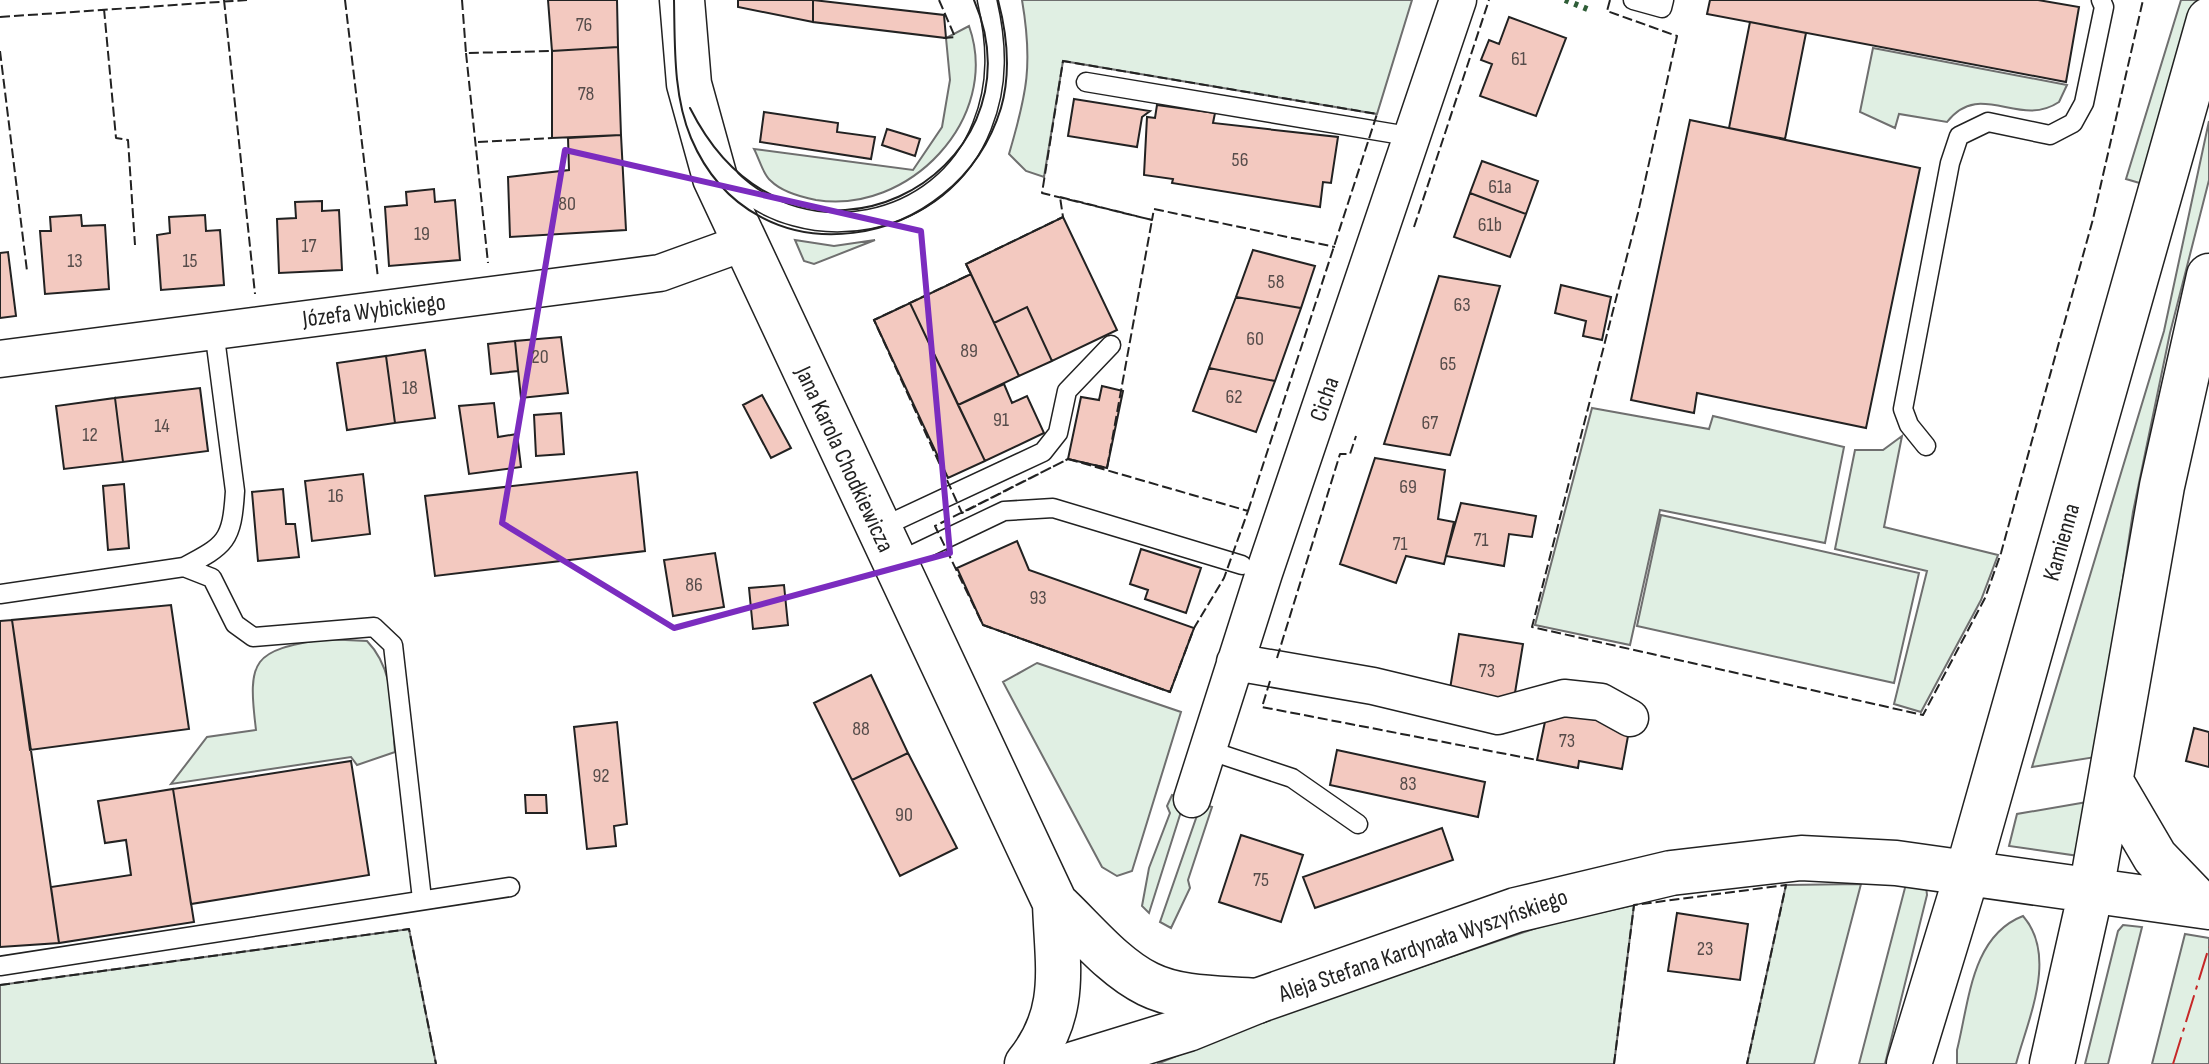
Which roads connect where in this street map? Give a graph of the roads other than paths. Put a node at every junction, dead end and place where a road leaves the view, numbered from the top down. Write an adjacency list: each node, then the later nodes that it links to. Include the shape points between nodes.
1 (682, 0): 10 (main road, Jana Karola Chodkiewicza, via 689,84)
2 (987, 0): 10 (lane, via 996,54 982,127 964,157 917,201 851,224 802,219 755,200)
3 (1458, 0): 9 (street, Cicha)
4 (1633, 0): 5 (lane, via 1662,8)
5 (1664, 0)
6 (2101, 0): 16 (lane, via 2104,7 2084,103 2073,123 2050,135 1988,122 1959,136 1903,409)
7 (2209, 20): 27 (main road, Kamienna)
8 (1086, 82): 9 (lane)
9 (1414, 137): 21 (street, Cicha)
10 (707, 156): 11 (main road, Jana Karola Chodkiewicza)
11 (743, 243): 13 (street, Józefa Wybickiego, via 660,273); 17 (main road, Jana Karola Chodkiewicza)
12 (2209, 276): 24 (main road, via 2162,486)
13 (214, 330): 15 (street, Józefa Wybickiego); 19 (lane, via 235,491 233,517 221,548)
14 (1111, 345): 17 (lane, via 1067,391 1058,433 1043,452)
15 (0, 359)
16 (1926, 446)
17 (886, 546): 18 (lane, via 1004,511 1053,508); 31 (main road, Jana Karola Chodkiewicza)
18 (1242, 565)
19 (184, 567): 20 (lane); 30 (lane, via 212,578 235,624 253,637 374,627 393,645)
20 (0, 594)
21 (1235, 662): 22 (street, via 1402,693 1474,713 1514,714 1564,698 1601,702); 23 (street, Cicha)
22 (1630, 718)
23 (1208, 750): 25 (street, Cicha); 26 (lane, via 1292,778)
24 (2111, 782): 29 (main road); 32 (main road, via 2155,857)
25 (1192, 799)
26 (1358, 824)
27 (1967, 874): 29 (main road, Aleja Stefana Kardynała Wyszyńskiego); 34 (main road, Aleja Stefana Kardynała Wyszyńskiego, via 1896,863 1801,858 1671,873 1516,910); 37 (main road, Kamienna)
28 (510, 887): 30 (lane)
29 (2091, 891): 32 (main road, Aleja Stefana Kardynała Wyszyńskiego); 38 (main road)
30 (422, 899): 33 (lane)
31 (1055, 903): 34 (main road, Jana Karola Chodkiewicza, via 1147,984 1190,996); 35 (main road, Jana Karola Chodkiewicza, via 1058,1000 1051,1027)
32 (2206, 907)
33 (0, 966)
34 (1257, 1001): 36 (main road, Aleja Stefana Kardynała Wyszyńskiego, via 1134,1048)
35 (1027, 1064)
36 (1074, 1064)
37 (1909, 1064)
38 (2052, 1064)

